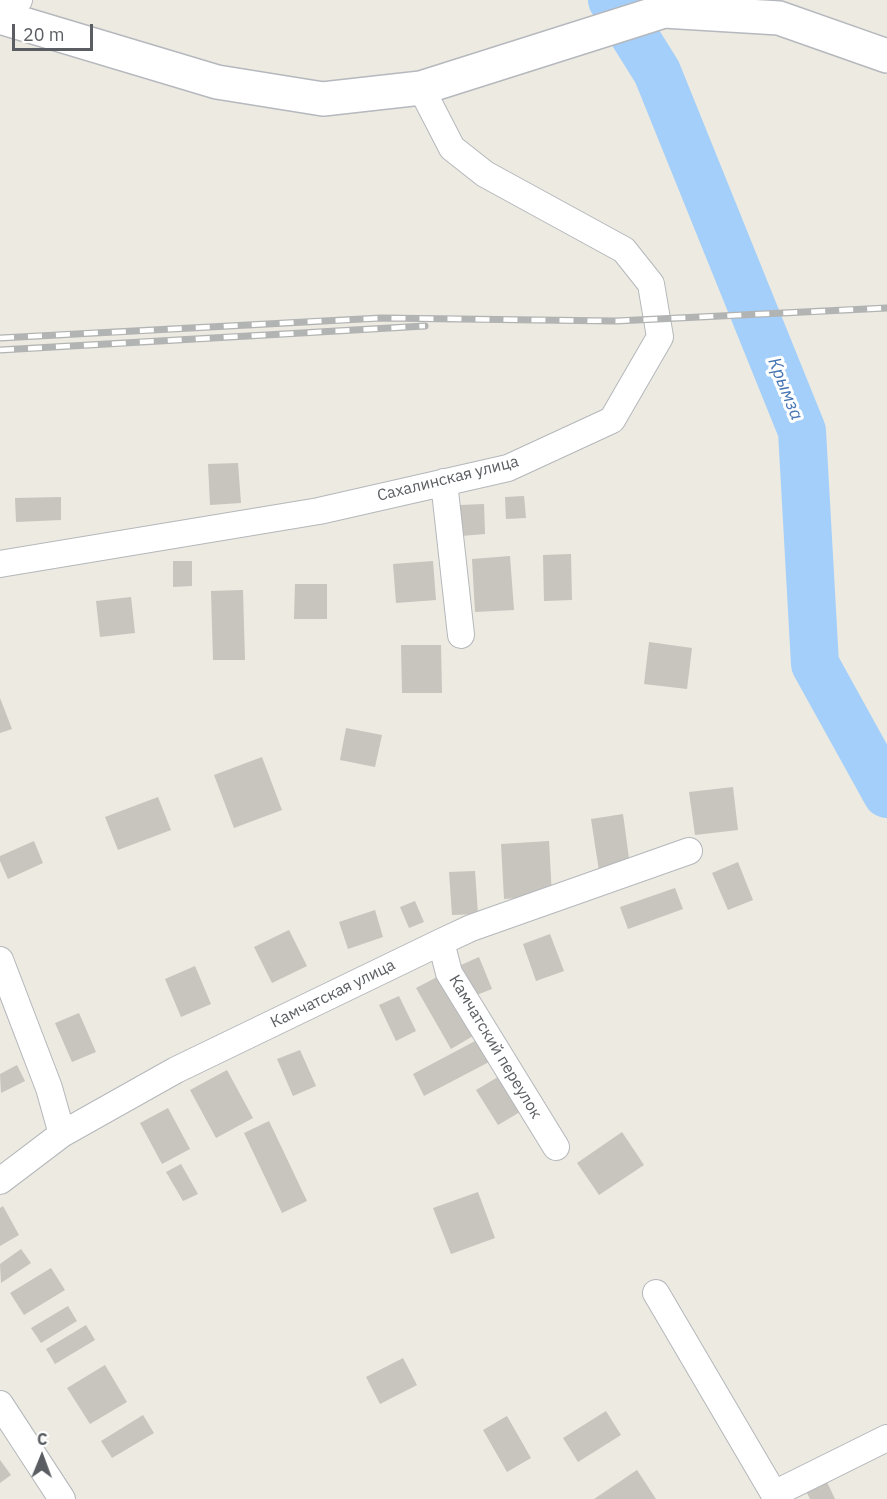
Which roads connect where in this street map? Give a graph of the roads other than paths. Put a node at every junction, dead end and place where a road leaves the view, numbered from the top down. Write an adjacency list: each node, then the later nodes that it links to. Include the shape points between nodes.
1 (19, 0): 2 (street)
2 (0, 11)
3 (0, 17): 5 (street, via 217,82 323,99)
4 (887, 56): 5 (street, via 779,18 664,11)
5 (421, 88): 6 (street, Сахалинская улица, via 452,147 484,174 624,249 651,284 660,337 612,420 508,468)
6 (444, 482): 7 (street, Сахалинская улица, via 319,511); 8 (street)
7 (0, 564)
8 (461, 635)
9 (689, 851): 10 (street, Камчатская улица)
10 (441, 942): 12 (street, Камчатская улица, via 176,1070); 13 (street, Камчатский переулок, via 449,973)
11 (0, 960): 12 (street, via 49,1088)
12 (62, 1134): 14 (street, Камчатская улица)
13 (556, 1148)
14 (0, 1181)
15 (656, 1293): 18 (street)
16 (0, 1404): 19 (street)
17 (887, 1438): 18 (street)
18 (776, 1496)
19 (62, 1499)

